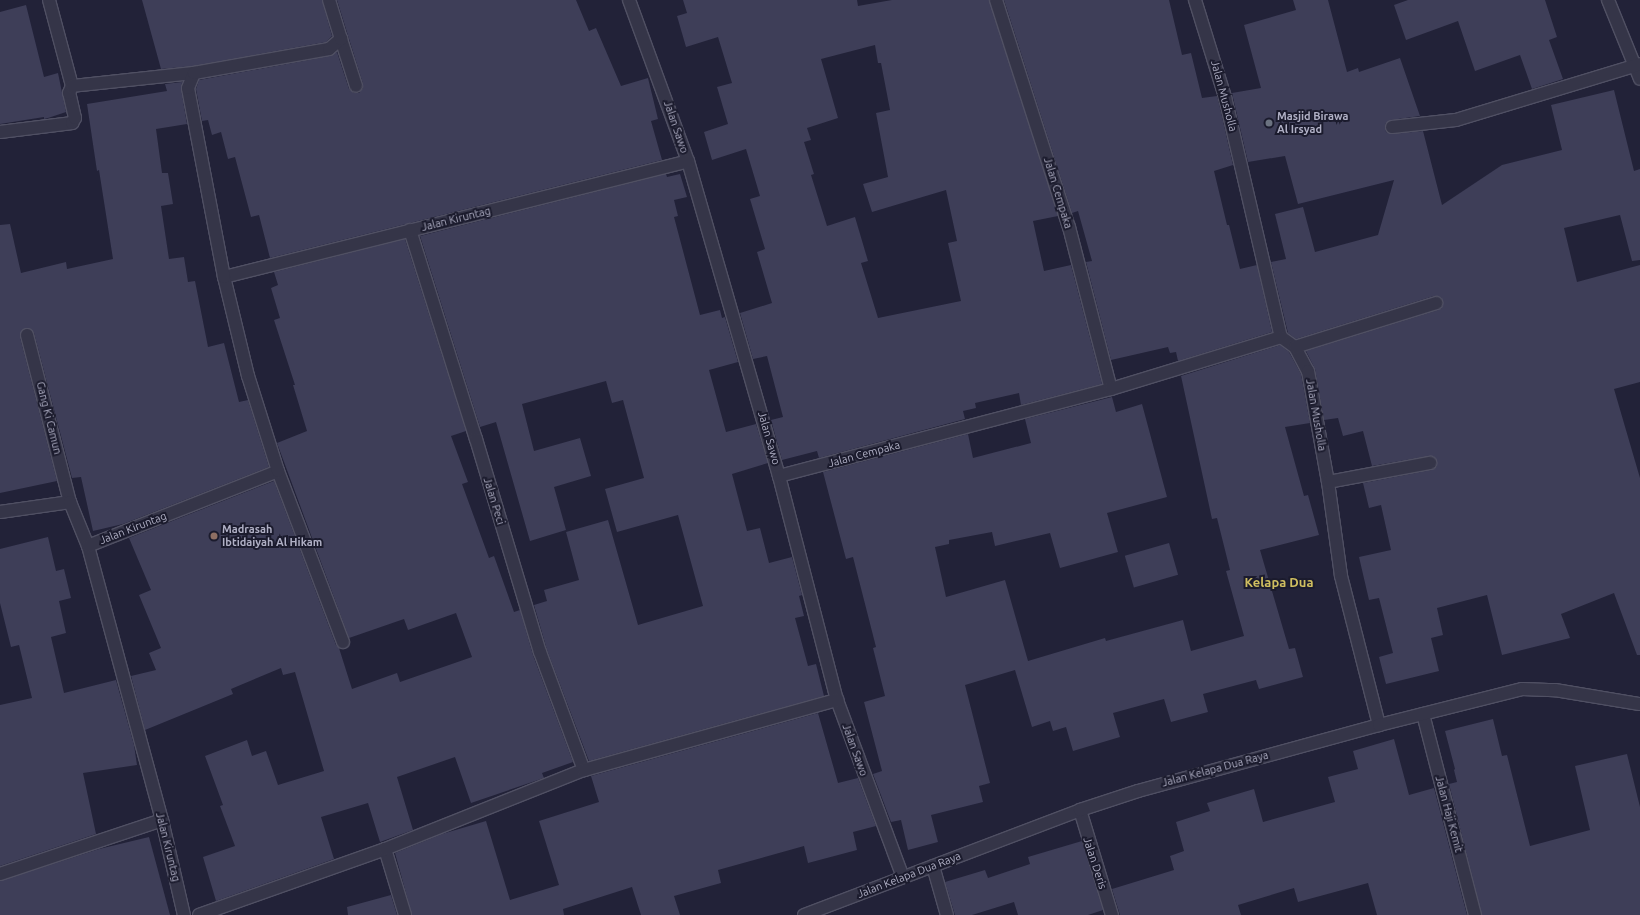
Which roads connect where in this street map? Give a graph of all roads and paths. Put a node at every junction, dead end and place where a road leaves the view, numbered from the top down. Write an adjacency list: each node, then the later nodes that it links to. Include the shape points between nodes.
1 (50, 0): 11 (street)
2 (329, 0): 7 (street)
3 (629, 0): 15 (street, Jalan Sawo)
4 (996, 0): 22 (street, Jalan Cempaka, via 1069,227)
5 (1195, 0): 20 (street, Jalan Musholla, via 1225,97)
6 (1608, 0): 8 (street)
7 (341, 39): 9 (street, via 328,49); 12 (street)
8 (1638, 64): 10 (street); 13 (street, via 1456,120)
9 (194, 73): 11 (street); 17 (street, via 188,88)
10 (1640, 79)
11 (72, 86): 14 (street, via 69,93 75,118 72,123)
12 (356, 86)
13 (1392, 127)
14 (0, 132)
15 (688, 161): 16 (street, Jalan Kiruntag); 25 (street, Jalan Sawo)
16 (410, 230): 17 (street, Jalan Kiruntag); 35 (street, Jalan Peci, via 540,652)
17 (224, 277): 24 (street, via 248,376)
18 (1436, 303): 21 (street)
19 (27, 335): 27 (street, Gang Ki Camun)
20 (1281, 336): 21 (street, Jalan Musholla); 22 (street, Jalan Cempaka)
21 (1295, 347): 26 (street, Jalan Musholla, via 1308,371)
22 (1111, 389): 25 (street, Jalan Cempaka)
23 (1430, 463): 26 (street)
24 (278, 472): 29 (street, Jalan Kiruntag); 30 (street)
25 (779, 476): 31 (street, Jalan Sawo)
26 (1328, 482): 34 (street, Jalan Musholla, via 1341,576)
27 (70, 502): 28 (street); 29 (street, Gang Ki Camun)
28 (0, 512)
29 (88, 546): 37 (street, Jalan Kiruntag)
30 (343, 642)
31 (837, 700): 35 (street); 41 (street, Jalan Sawo)
32 (1640, 704): 33 (street, Jalan Kelapa Dua Raya, via 1537,688 1522,689)
33 (1423, 714): 34 (street, Jalan Kelapa Dua Raya); 49 (street, Jalan Haji Kemit)
34 (1379, 725): 36 (street, Jalan Kelapa Dua Raya, via 1138,791)
35 (584, 770): 38 (street)
36 (1080, 810): 39 (street, Jalan Kelapa Dua Raya); 48 (street, Jalan Deris)
37 (162, 820): 40 (street); 43 (street, Jalan Kiruntag)
38 (385, 849): 44 (street); 45 (street)
39 (933, 866): 41 (street, Jalan Kelapa Dua Raya); 47 (street)
40 (0, 874)
41 (903, 877): 42 (street, Jalan Kelapa Dua Raya)
42 (825, 911): 46 (street, Jalan Kelapa Dua Raya)
43 (184, 915)
44 (199, 915)
45 (405, 915)
46 (804, 915)
47 (947, 915)
48 (1112, 915)
49 (1475, 915)

